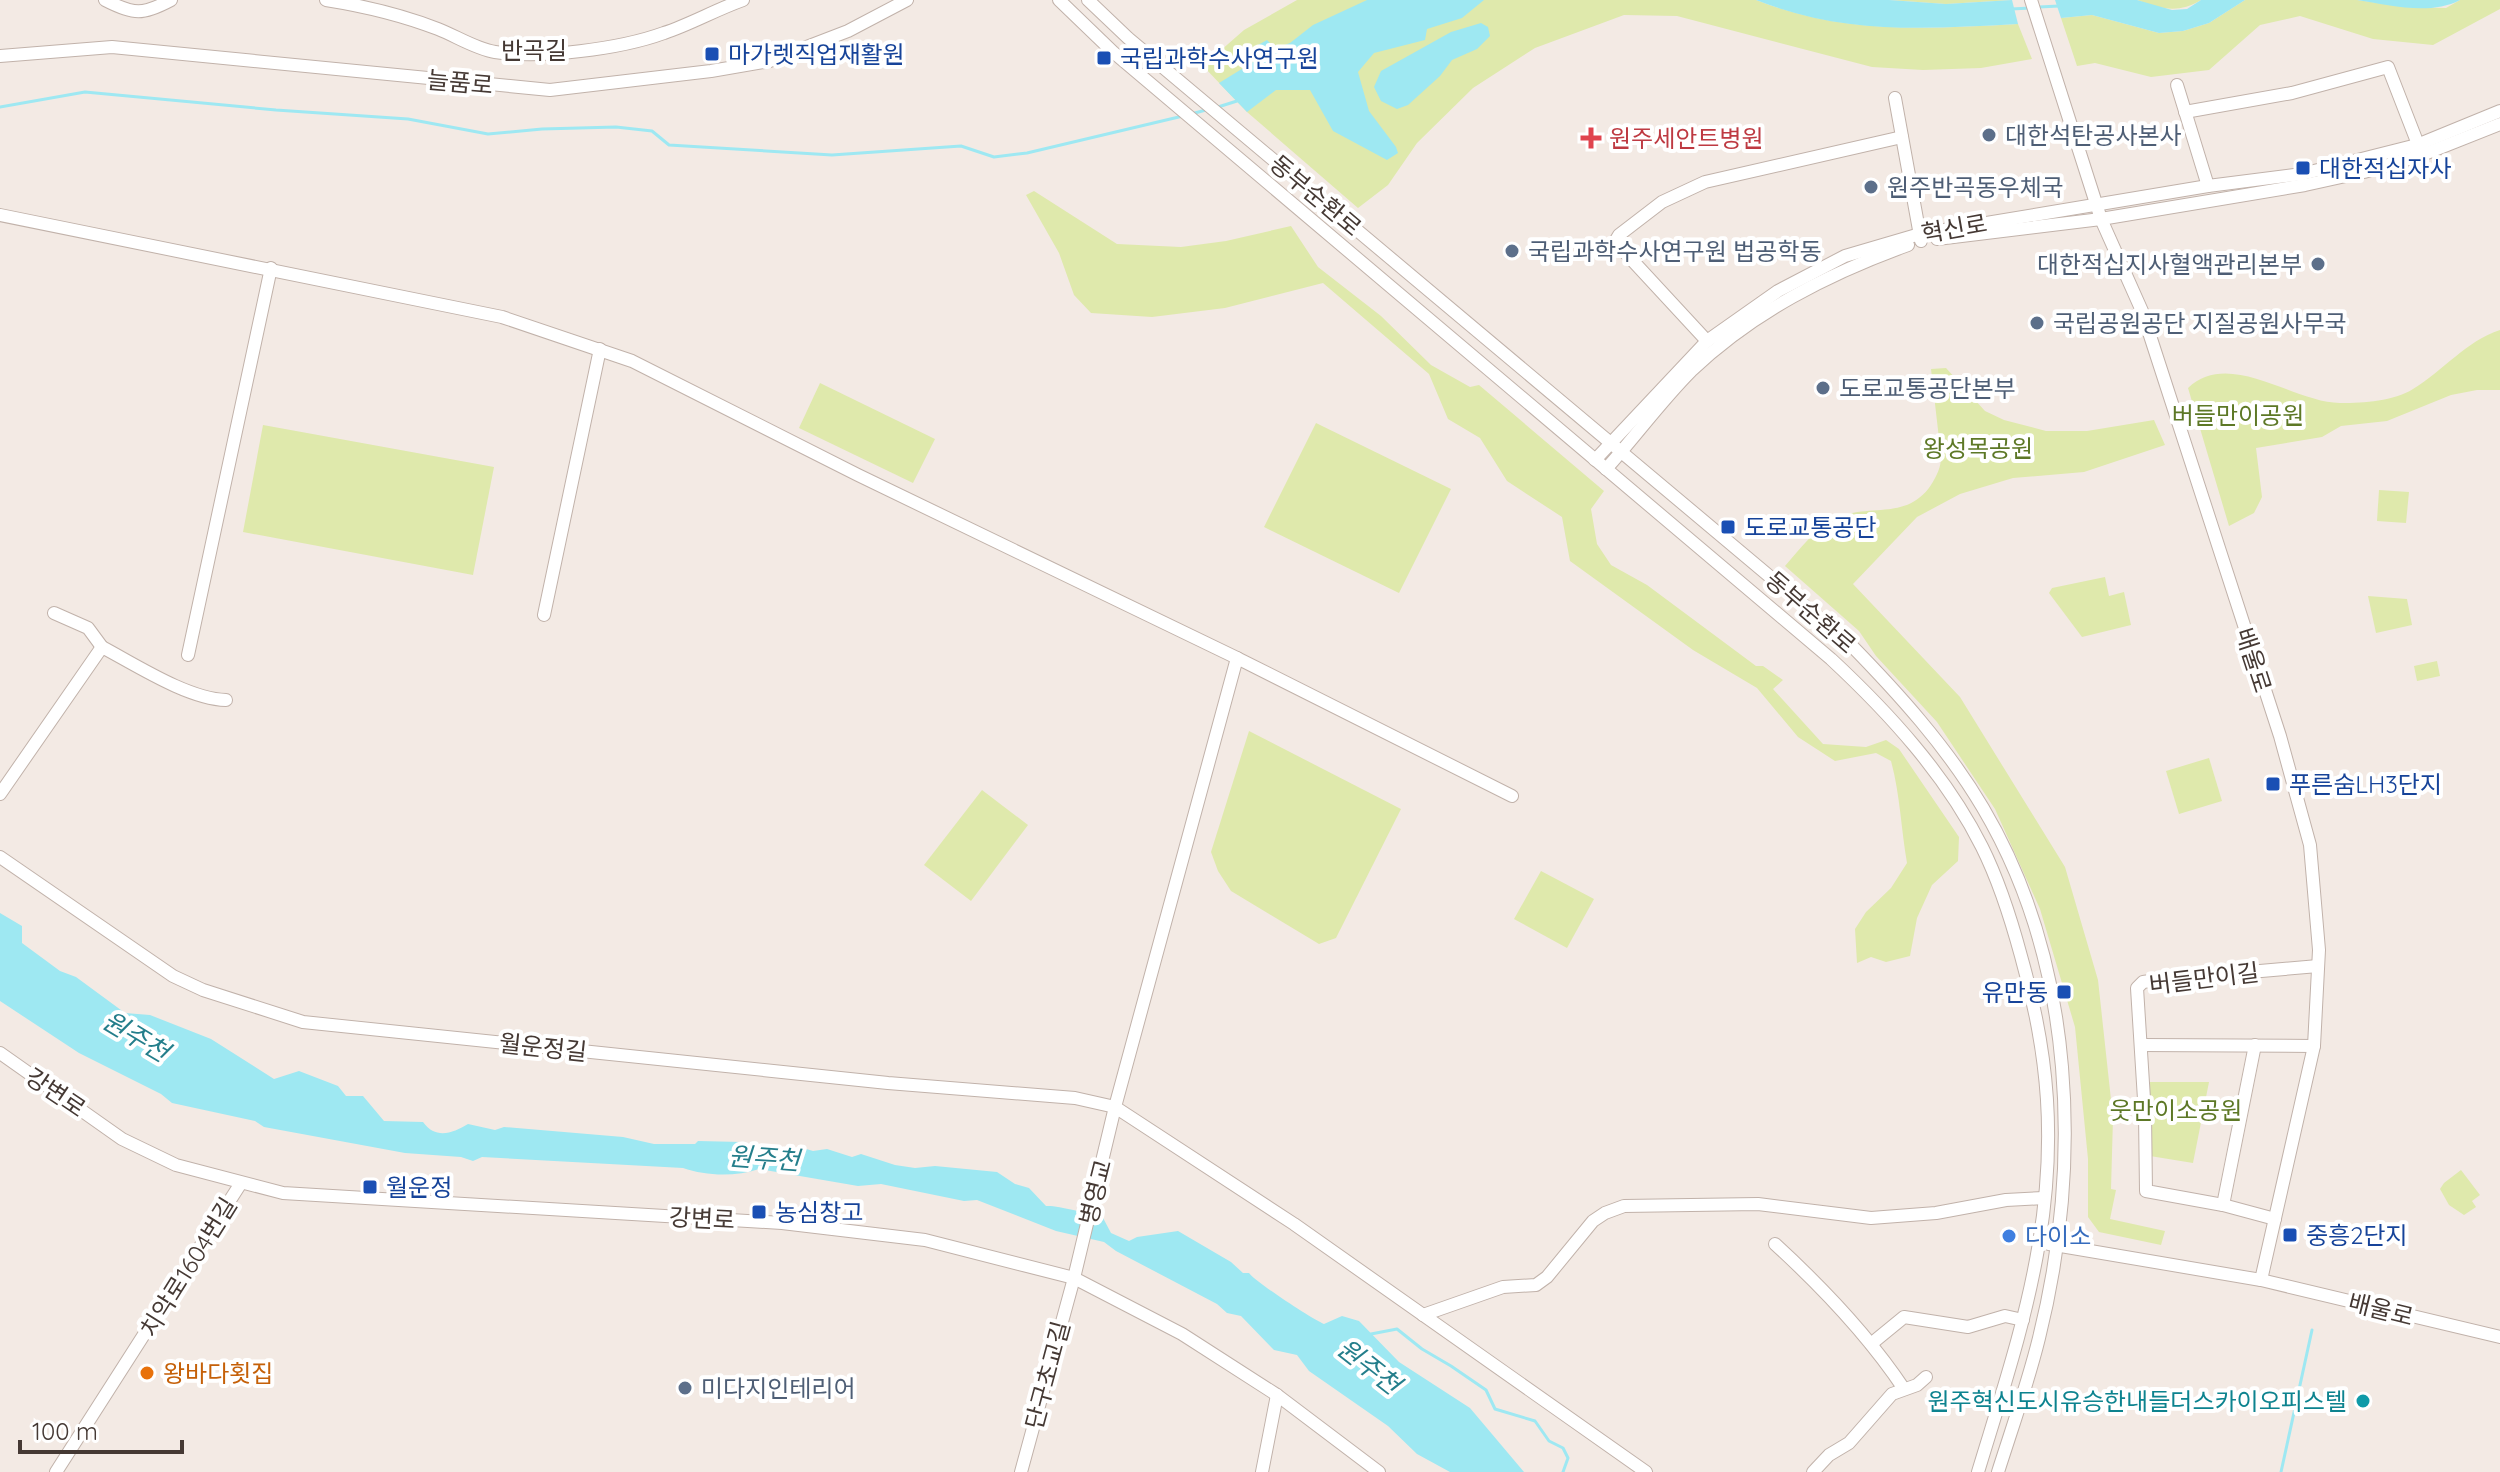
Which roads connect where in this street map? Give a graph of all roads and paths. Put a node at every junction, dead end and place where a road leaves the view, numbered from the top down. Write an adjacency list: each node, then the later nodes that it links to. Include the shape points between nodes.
1 (105, 0): 2 (street, via 133,13)
2 (171, 0)
3 (326, 0): 4 (street, 반곡길, via 383,11 492,52 561,52 632,43)
4 (743, 0)
5 (907, 0): 9 (street, 늘품로, via 848,31 770,61 550,90 112,47)
6 (1059, 0): 26 (street, 동부순환로, via 1113,52)
7 (1088, 0): 25 (street, 동부순환로)
8 (2031, 0): 18 (street, 배울로)
9 (0, 56)
10 (2177, 85): 13 (street)
11 (1895, 98): 15 (street)
12 (2500, 111): 16 (street, 혁신로)
13 (2185, 112): 16 (street, via 2292,93 2388,67); 17 (street)
14 (2500, 124): 16 (street, 혁신로)
15 (1902, 137): 21 (street); 23 (street, via 1705,182 1662,202 1619,235 1620,247)
16 (2420, 150): 17 (street, 혁신로); 20 (street, 혁신로, via 2364,172 2305,185)
17 (2208, 186): 18 (street, 혁신로)
18 (2096, 204): 20 (street, 배울로); 21 (street, 혁신로)
19 (0, 215): 22 (street)
20 (2101, 219): 21 (street, 혁신로); 36 (street, 배울로, via 2142,311 2280,736 2310,845)
21 (1920, 237): 23 (street, 혁신로, via 1845,256 1760,302); 25 (street, 혁신로, via 1788,298 1737,333 1690,372)
22 (271, 268): 24 (street, via 502,317); 30 (street)
23 (1707, 341): 25 (street, 혁신로)
24 (600, 349): 28 (street); 31 (street)
25 (1616, 448): 26 (street); 48 (street, 동부순환로, via 1849,643 1937,742 1983,808 2026,898 2053,1004 2066,1136)
26 (1601, 464): 43 (street, 동부순환로, via 1848,675 1929,765 1966,820 2007,910 2036,1008 2049,1109)
27 (54, 613): 29 (street, via 88,628)
28 (544, 615)
29 (102, 647): 32 (street, via 196,693); 33 (street)
30 (188, 655)
31 (1237, 658): 34 (street); 41 (street)
32 (226, 700)
33 (0, 794)
34 (1512, 796)
35 (0, 857): 41 (street, 월운정길, via 173,976 303,1022 1075,1098)
36 (2318, 966): 37 (street, 버들만이길, via 2143,982 2137,988); 39 (street, 배울로)
37 (2141, 1045): 38 (street); 44 (street, 버들만이길, via 2146,1191)
38 (2255, 1045): 39 (street); 44 (street)
39 (2314, 1046): 45 (street, 배울로)
40 (0, 1053): 42 (street, 강변로, via 122,1139 176,1165)
41 (1115, 1107): 49 (street, 병영교); 51 (street)
42 (241, 1183): 49 (street, 강변로, via 283,1193 856,1230 925,1240); 58 (street, 치악로1604번길)
43 (2044, 1198): 46 (street, 동부순환로); 51 (street, via 1871,1218 1758,1204 1624,1206 1593,1221 1536,1285 1503,1287)
44 (2223, 1205): 45 (street, 버들만이길)
45 (2275, 1219): 50 (street, 배울로)
46 (2039, 1243): 48 (street, 배울로); 52 (street, 동부순환로)
47 (1775, 1244): 54 (street)
48 (2057, 1244): 50 (street, 배울로); 65 (street, 동부순환로, via 2039,1338)
49 (1074, 1278): 57 (street, 강변로, via 1182,1334); 59 (street, 단구초교길)
50 (2261, 1280): 53 (street, 배울로)
51 (1423, 1315): 62 (street)
52 (2023, 1320): 54 (street, via 2005,1316 1968,1327 1904,1317); 64 (street, 동부순환로)
53 (2500, 1337)
54 (1871, 1344): 56 (street)
55 (1926, 1377): 56 (street)
56 (1904, 1389): 63 (street, via 1892,1394 1849,1443)
57 (1277, 1395): 60 (street); 61 (street, 강변로)
58 (56, 1472)
59 (1021, 1472)
60 (1262, 1472)
61 (1379, 1472)
62 (1646, 1472)
63 (1813, 1472)
64 (1978, 1472)
65 (1998, 1472)

